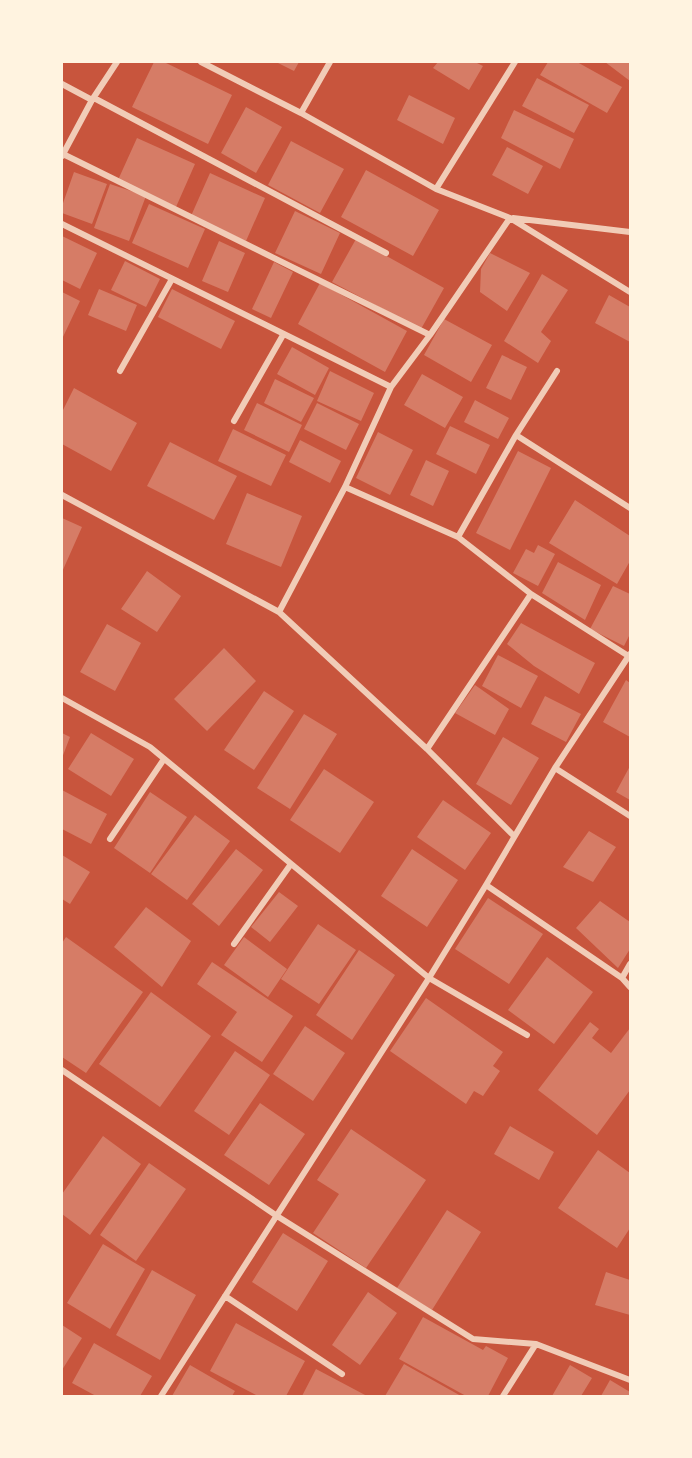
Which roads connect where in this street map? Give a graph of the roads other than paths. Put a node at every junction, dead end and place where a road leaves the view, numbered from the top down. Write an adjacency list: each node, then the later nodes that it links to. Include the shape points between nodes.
1 (117, 62): 6 (street)
2 (201, 62): 7 (street)
3 (330, 62): 7 (street)
4 (515, 62): 9 (street)
5 (62, 84): 6 (street)
6 (93, 99): 8 (street); 13 (street)
7 (301, 113): 9 (street)
8 (62, 155): 17 (street)
9 (435, 189): 10 (street)
10 (510, 218): 12 (street); 15 (street); 17 (street)
11 (62, 224): 14 (street)
12 (630, 232)
13 (386, 253)
14 (172, 279): 16 (street); 18 (street)
15 (630, 292)
16 (283, 335): 20 (street); 21 (street)
17 (430, 335): 20 (street)
18 (120, 371)
19 (557, 371): 22 (street)
20 (391, 387): 23 (street)
21 (234, 421)
22 (516, 435): 25 (street); 26 (street)
23 (345, 487): 26 (street); 28 (street)
24 (62, 495): 28 (street)
25 (630, 508)
26 (458, 537): 27 (street)
27 (531, 594): 29 (street); 31 (street)
28 (279, 612): 31 (street)
29 (630, 656): 33 (street)
30 (62, 698): 32 (street, via 150,747)
31 (428, 749): 35 (street)
32 (164, 759): 36 (street); 37 (street)
33 (555, 768): 34 (street); 35 (street)
34 (630, 816)
35 (514, 836): 38 (street)
36 (110, 840)
37 (291, 864): 39 (street); 41 (street)
38 (486, 885): 41 (street); 42 (street)
39 (234, 944)
40 (630, 964): 42 (street)
41 (429, 978): 44 (street); 46 (street)
42 (622, 978): 43 (street)
43 (630, 987)
44 (527, 1035)
45 (62, 1070): 46 (street)
46 (278, 1215): 47 (street); 48 (street, via 473,1339)
47 (225, 1296): 49 (street); 51 (street)
48 (536, 1344): 50 (street); 52 (street)
49 (342, 1374)
50 (630, 1380)
51 (161, 1396)
52 (503, 1396)

